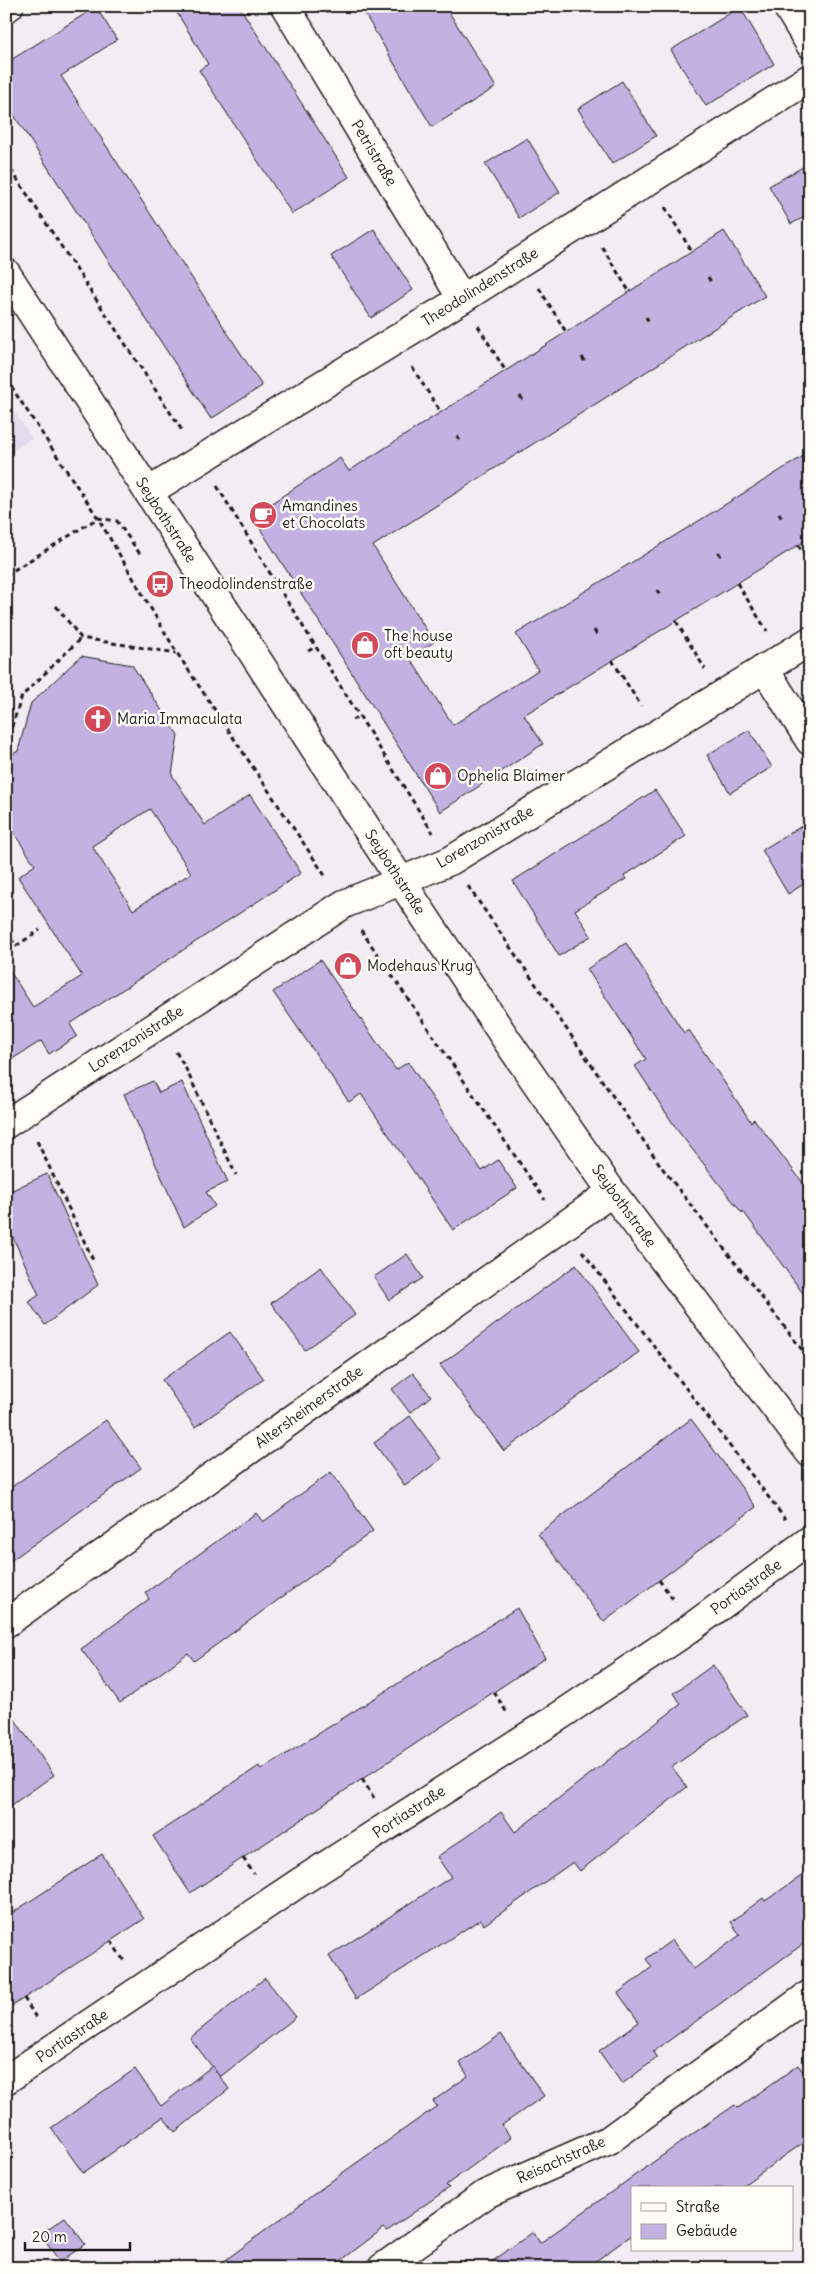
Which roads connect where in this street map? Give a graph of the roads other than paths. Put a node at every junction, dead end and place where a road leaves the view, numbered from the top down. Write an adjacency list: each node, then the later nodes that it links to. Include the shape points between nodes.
1 (285, 6): 6 (street, Petristraße)
2 (787, 6): 3 (street)
3 (810, 44)
4 (810, 78): 6 (street, Theodolindenstraße)
5 (6, 273): 7 (street, Seybothstraße)
6 (462, 299): 7 (street, Theodolindenstraße)
7 (148, 492): 11 (street, Seybothstraße)
8 (810, 641): 9 (street, Lorenzonistraße)
9 (773, 662): 10 (street); 11 (street, Lorenzonistraße, via 450,861)
10 (810, 741)
11 (401, 881): 12 (street, Lorenzonistraße, via 344,904); 13 (street, Seybothstraße)
12 (13, 1120)
13 (612, 1192): 14 (street, Seybothstraße); 16 (street, Altersheimerstraße)
14 (810, 1453)
15 (807, 1542): 18 (street, Portiastraße, via 685,1632 569,1710 297,1884)
16 (6, 1623)
17 (810, 1994): 19 (street, Reisachstraße, via 609,2140 486,2194)
18 (6, 2080)
19 (382, 2268)

